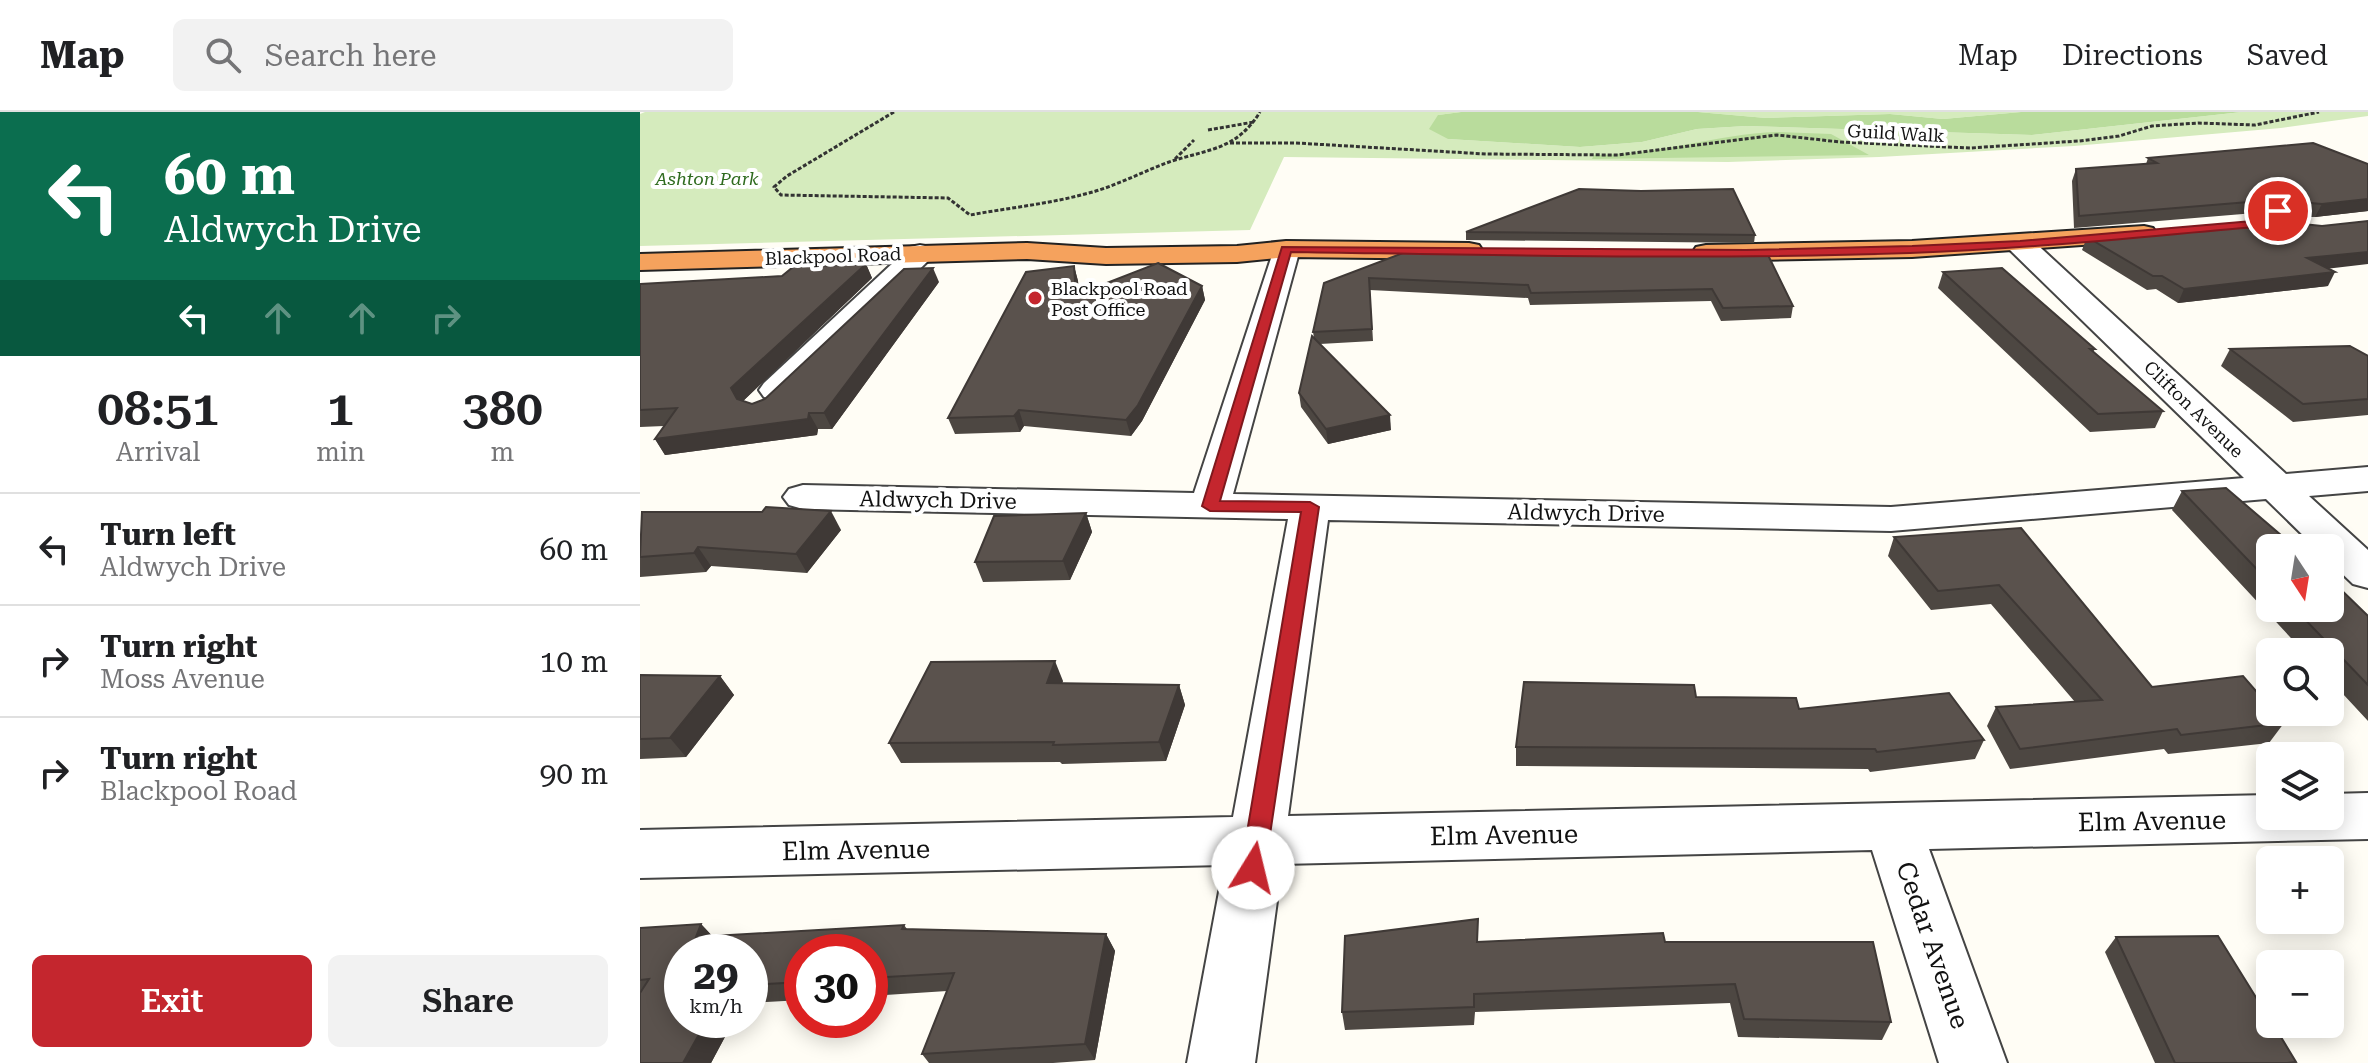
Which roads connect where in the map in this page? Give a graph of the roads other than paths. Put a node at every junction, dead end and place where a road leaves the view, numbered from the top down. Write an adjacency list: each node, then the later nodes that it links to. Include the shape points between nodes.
1 (2368, 201): 3 (highway, via 2278,211)
2 (2368, 222): 3 (highway, via 2315,228)
3 (2267, 223): 4 (highway)
4 (2236, 226)
5 (2175, 231): 6 (highway)
6 (2020, 244): 10 (highway); 14 (street, Clifton Avenue)
7 (1286, 249): 8 (highway, Blackpool Road); 9 (highway, Blackpool Road, via 1199,255); 16 (street)
8 (1492, 252)
9 (920, 253): 11 (highway, Blackpool Road); 12 (street)
10 (1682, 253)
11 (640, 262)
12 (760, 406)
13 (2368, 479): 14 (street, Aldwych Drive)
14 (2276, 488): 17 (street, Aldwych Drive, via 1891,519); 18 (street, Clifton Avenue)
15 (803, 497): 16 (street, Aldwych Drive)
16 (1210, 506): 17 (street, Aldwych Drive)
17 (1310, 507): 21 (street)
18 (2368, 574)
19 (2368, 816): 20 (street, Elm Avenue)
20 (1893, 827): 21 (street, Elm Avenue); 24 (street, Cedar Avenue)
21 (1257, 841): 22 (street, Elm Avenue); 23 (street)
22 (640, 854)
23 (1221, 1063)
24 (1973, 1063)

